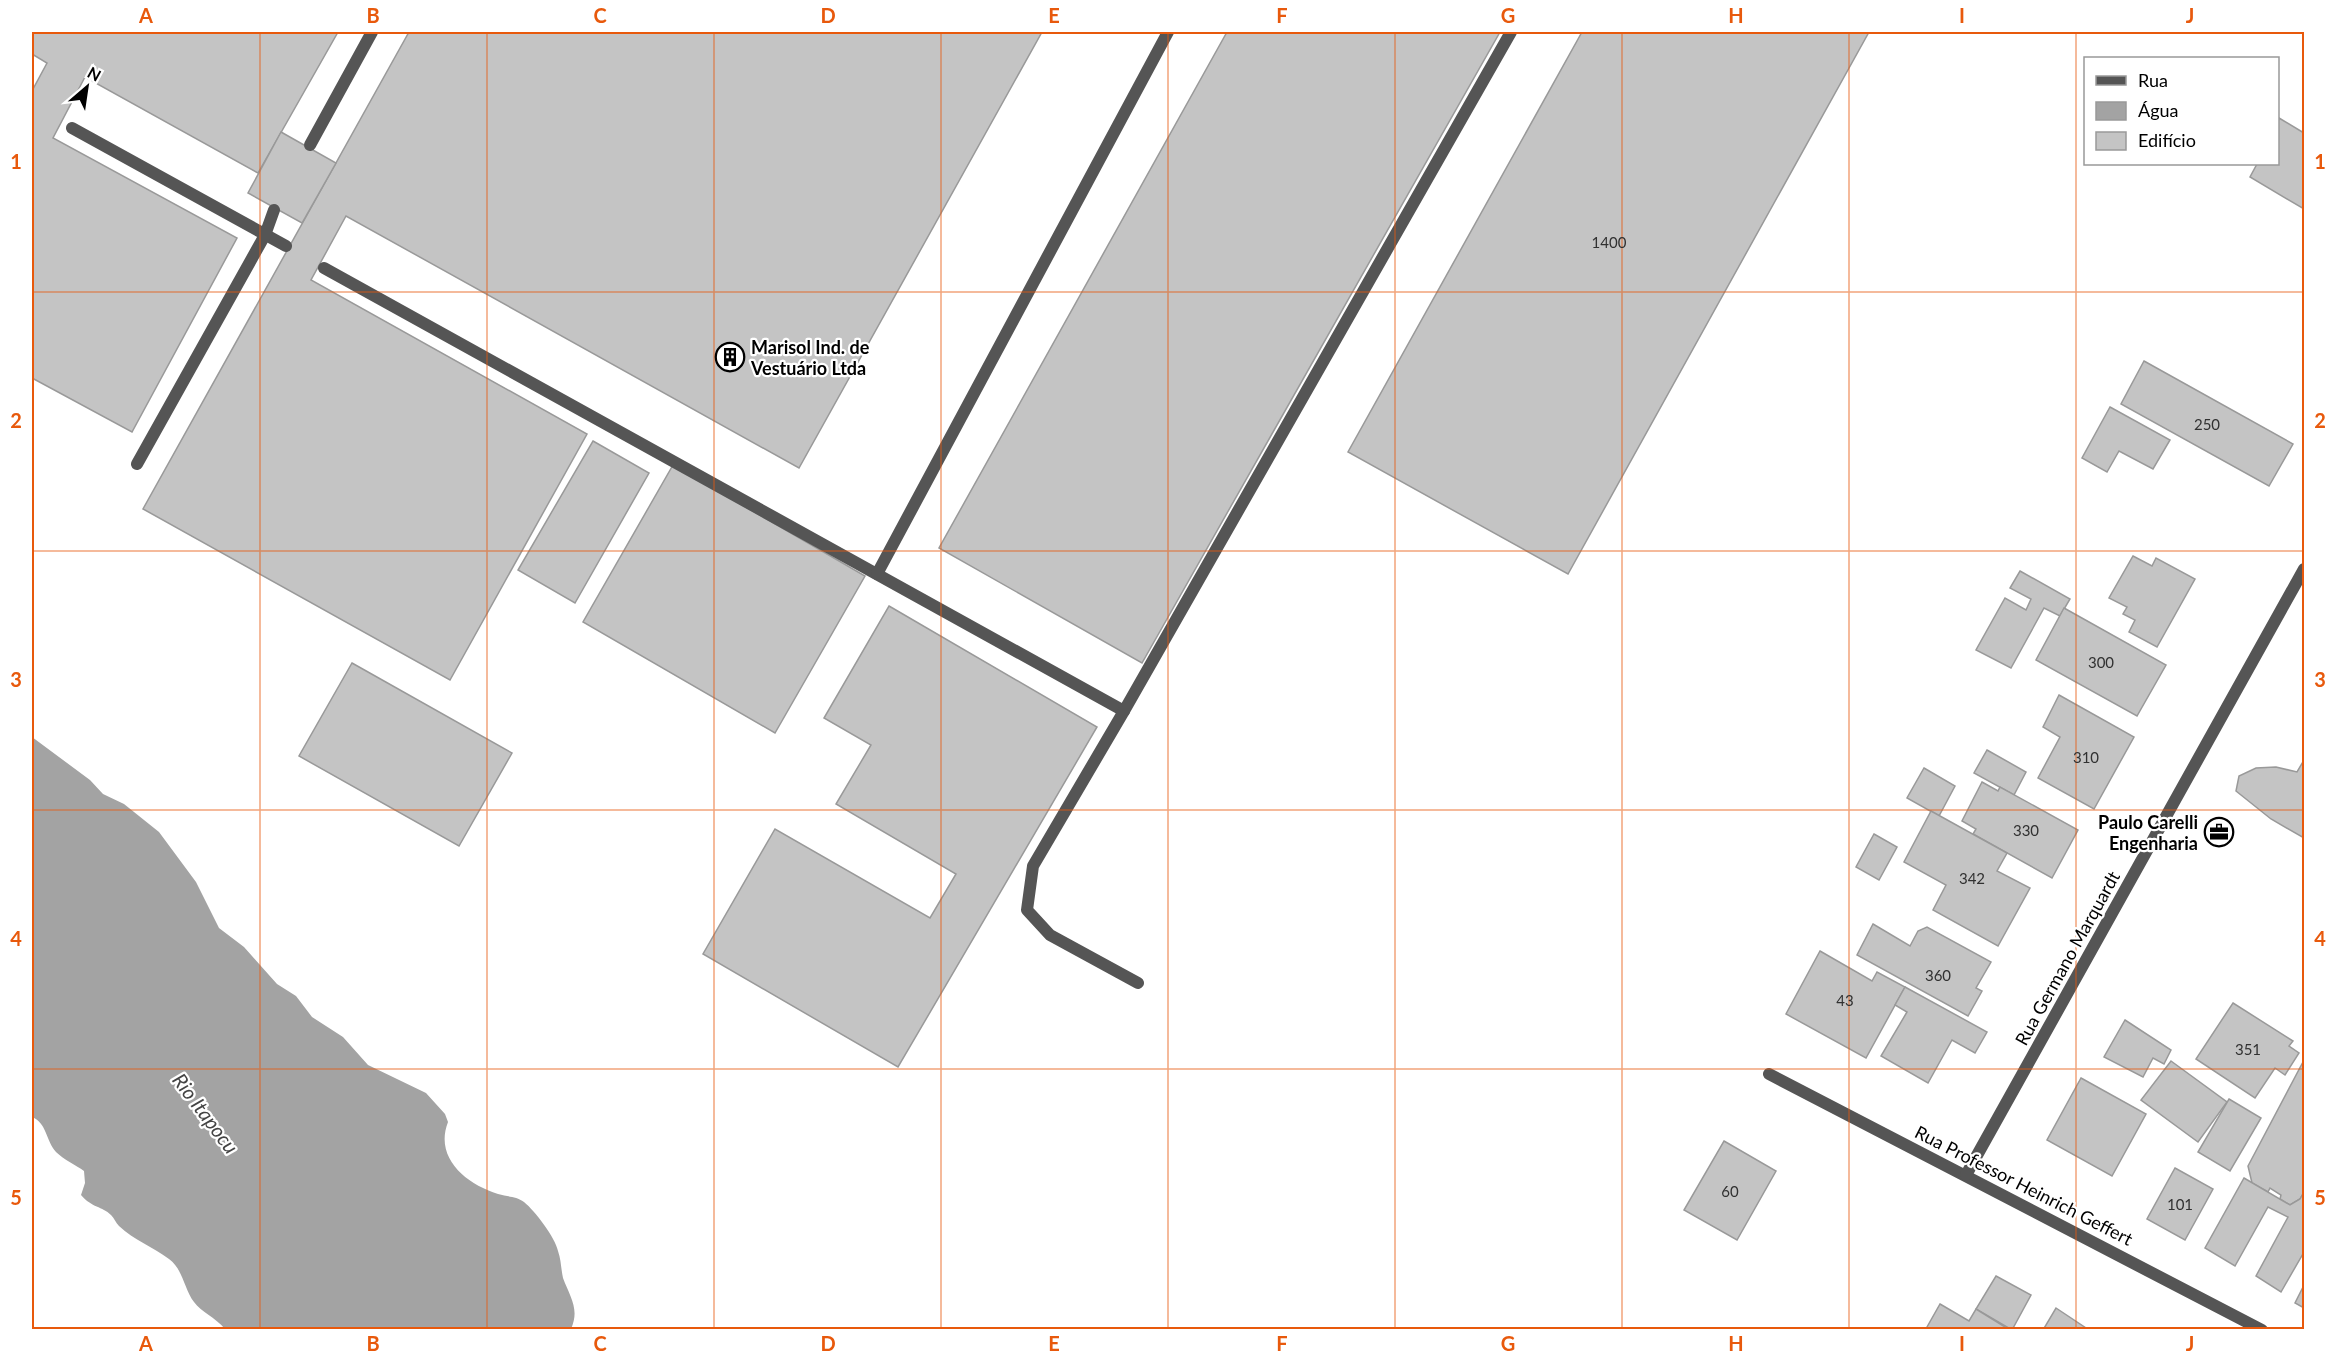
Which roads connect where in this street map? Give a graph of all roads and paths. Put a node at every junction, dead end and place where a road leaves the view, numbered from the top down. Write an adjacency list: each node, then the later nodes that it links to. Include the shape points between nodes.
1 (372, 32): 5 (street)
2 (1168, 32): 12 (street)
3 (1511, 32): 13 (street)
4 (72, 128): 7 (street)
5 (310, 145)
6 (274, 210): 7 (street)
7 (265, 235): 8 (street); 10 (street)
8 (285, 246)
9 (324, 268): 12 (street)
10 (137, 464)
11 (2304, 569): 16 (street, Rua Germano Marquardt)
12 (877, 574): 13 (street)
13 (1124, 711): 14 (street, via 1033,866 1027,910 1050,935)
14 (1138, 983)
15 (1769, 1074): 16 (street, Rua Professor Heinrich Geffert)
16 (1966, 1175): 17 (street, Rua Professor Heinrich Geffert)
17 (2262, 1329)

